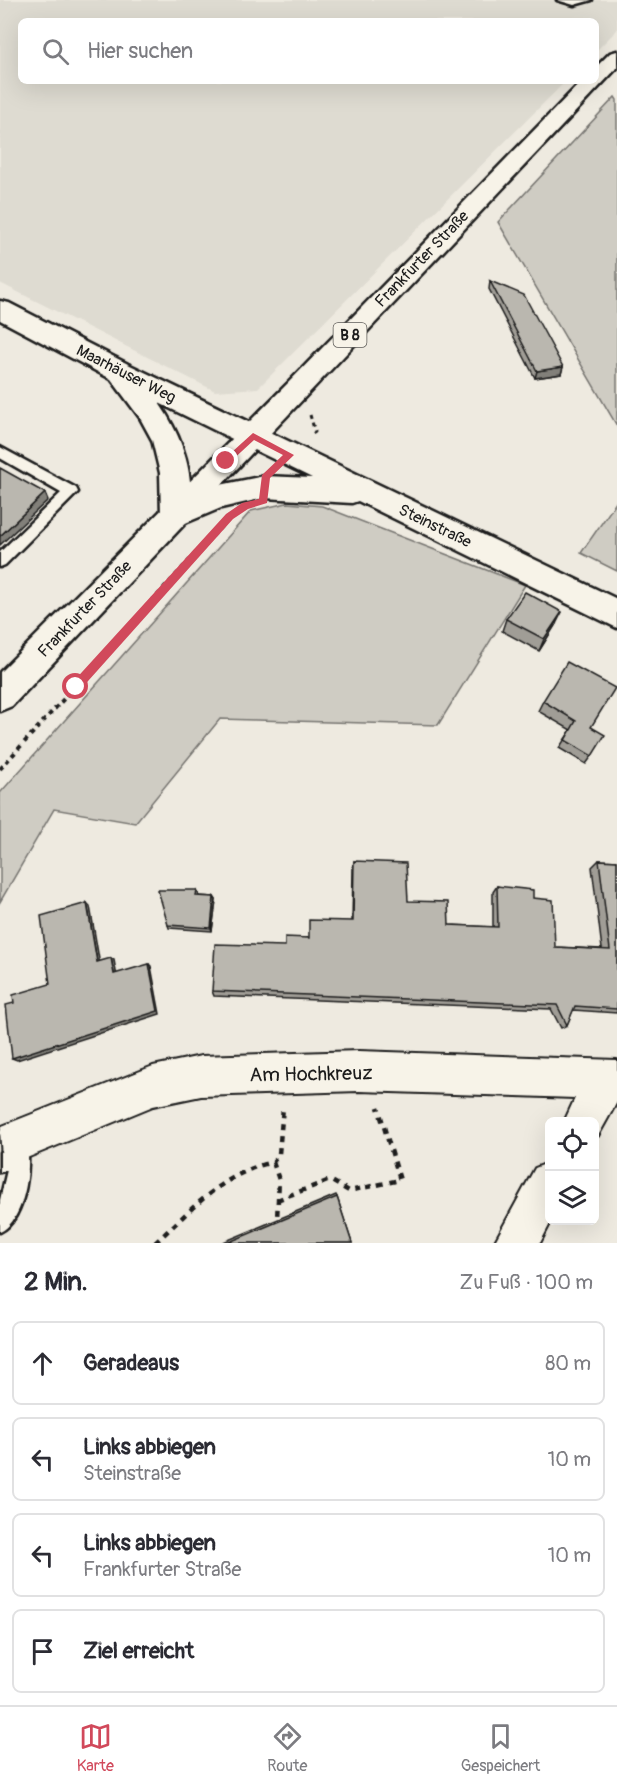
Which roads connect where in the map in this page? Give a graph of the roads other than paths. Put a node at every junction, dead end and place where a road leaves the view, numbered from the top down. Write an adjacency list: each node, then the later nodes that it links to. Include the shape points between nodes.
1 (561, 0): 2 (lane)
2 (588, 0)
3 (617, 57): 4 (main road, Frankfurter Straße / B 8)
4 (599, 76)
5 (591, 84): 8 (main road, Frankfurter Straße / B 8)
6 (0, 309): 7 (main road, Maarhäuser Weg)
7 (118, 371): 8 (main road, Maarhäuser Weg); 11 (main road, via 147,406 166,439 174,460)
8 (253, 436): 10 (main road, Steinstraße); 11 (main road, Frankfurter Straße / B 8)
9 (0, 452): 12 (lane, via 71,492)
10 (368, 494): 11 (main road, via 264,487 215,498); 13 (main road, Steinstraße)
11 (176, 515): 14 (main road, Frankfurter Straße / B 8)
12 (0, 561)
13 (617, 614)
14 (0, 695)
15 (612, 1080): 16 (street); 17 (street, Am Hochkreuz, via 368,1072 201,1076 153,1086)
16 (587, 1117)
17 (12, 1153): 19 (lane, via 19,1175 10,1205)
18 (545, 1190): 20 (street)
19 (0, 1221)
20 (516, 1243)

